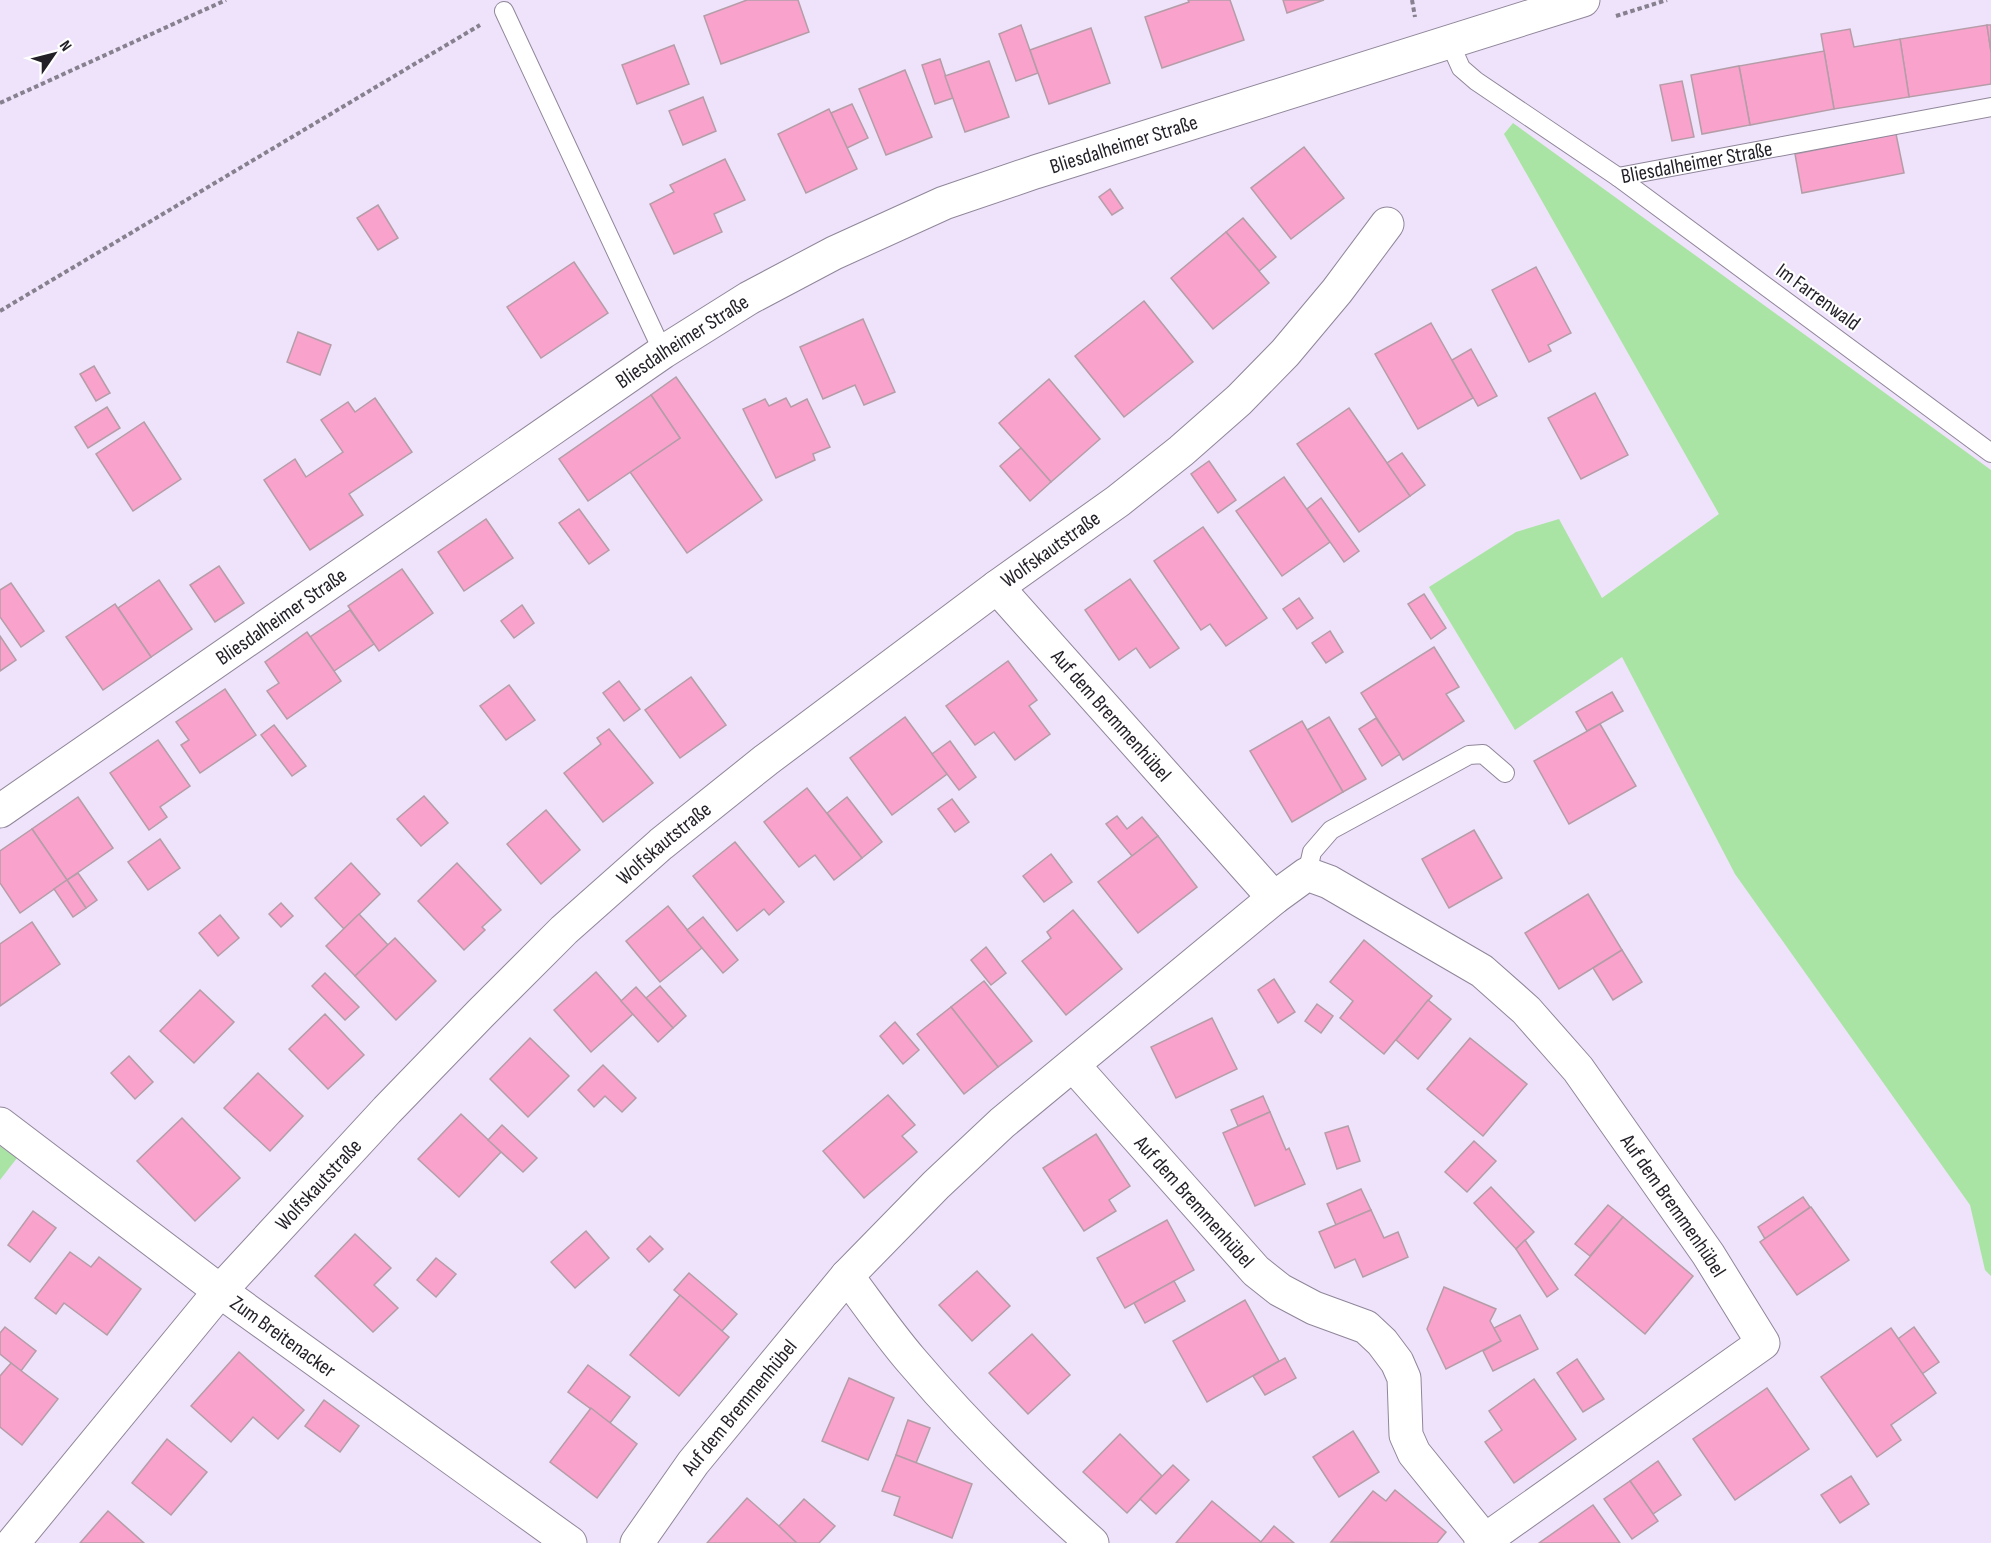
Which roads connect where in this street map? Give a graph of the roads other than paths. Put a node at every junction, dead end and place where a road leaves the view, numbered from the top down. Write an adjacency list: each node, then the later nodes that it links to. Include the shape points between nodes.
1 (1582, 0): 3 (street, Bliesdalheimer Straße)
2 (504, 11): 7 (lane)
3 (1449, 41): 5 (lane, Bliesdalheimer Straße, via 1461,68 1476,81); 7 (street, Bliesdalheimer Straße, via 944,202 748,298)
4 (1991, 107): 5 (lane, Bliesdalheimer Straße)
5 (1618, 177): 8 (lane, Im Farrenwald)
6 (1387, 224): 9 (street, Wolfskautstraße, via 1285,353 1239,400 1118,501)
7 (663, 351): 11 (street, Bliesdalheimer Straße)
8 (1991, 453)
9 (997, 587): 13 (street, Auf dem Bremmenhübel); 17 (street, Wolfskautstraße, via 757,767 661,844 564,930 395,1102)
10 (1505, 773): 12 (lane, via 1483,754 1469,755 1331,830 1312,852)
11 (0, 811)
12 (1307, 874): 13 (street, Auf dem Bremmenhübel); 18 (street, Auf dem Bremmenhübel, via 1329,882 1482,971 1526,1010 1578,1070 1708,1254 1763,1343)
13 (1274, 898): 14 (street, Auf dem Bremmenhübel)
14 (1073, 1065): 16 (street, Auf dem Bremmenhübel, via 1002,1123); 18 (street, Auf dem Bremmenhübel, via 1256,1271 1280,1290 1314,1308 1366,1327 1382,1342 1404,1378 1406,1435 1414,1453)
15 (0, 1124): 17 (street, Zum Breitenacker)
16 (847, 1276): 21 (street, Auf dem Bremmenhübel, via 693,1463); 22 (street, via 910,1359 966,1423)
17 (220, 1291): 19 (street, Wolfskautstraße); 20 (street, Zum Breitenacker)
18 (1484, 1542)
19 (13, 1543)
20 (570, 1543)
21 (637, 1543)
22 (1092, 1543)

